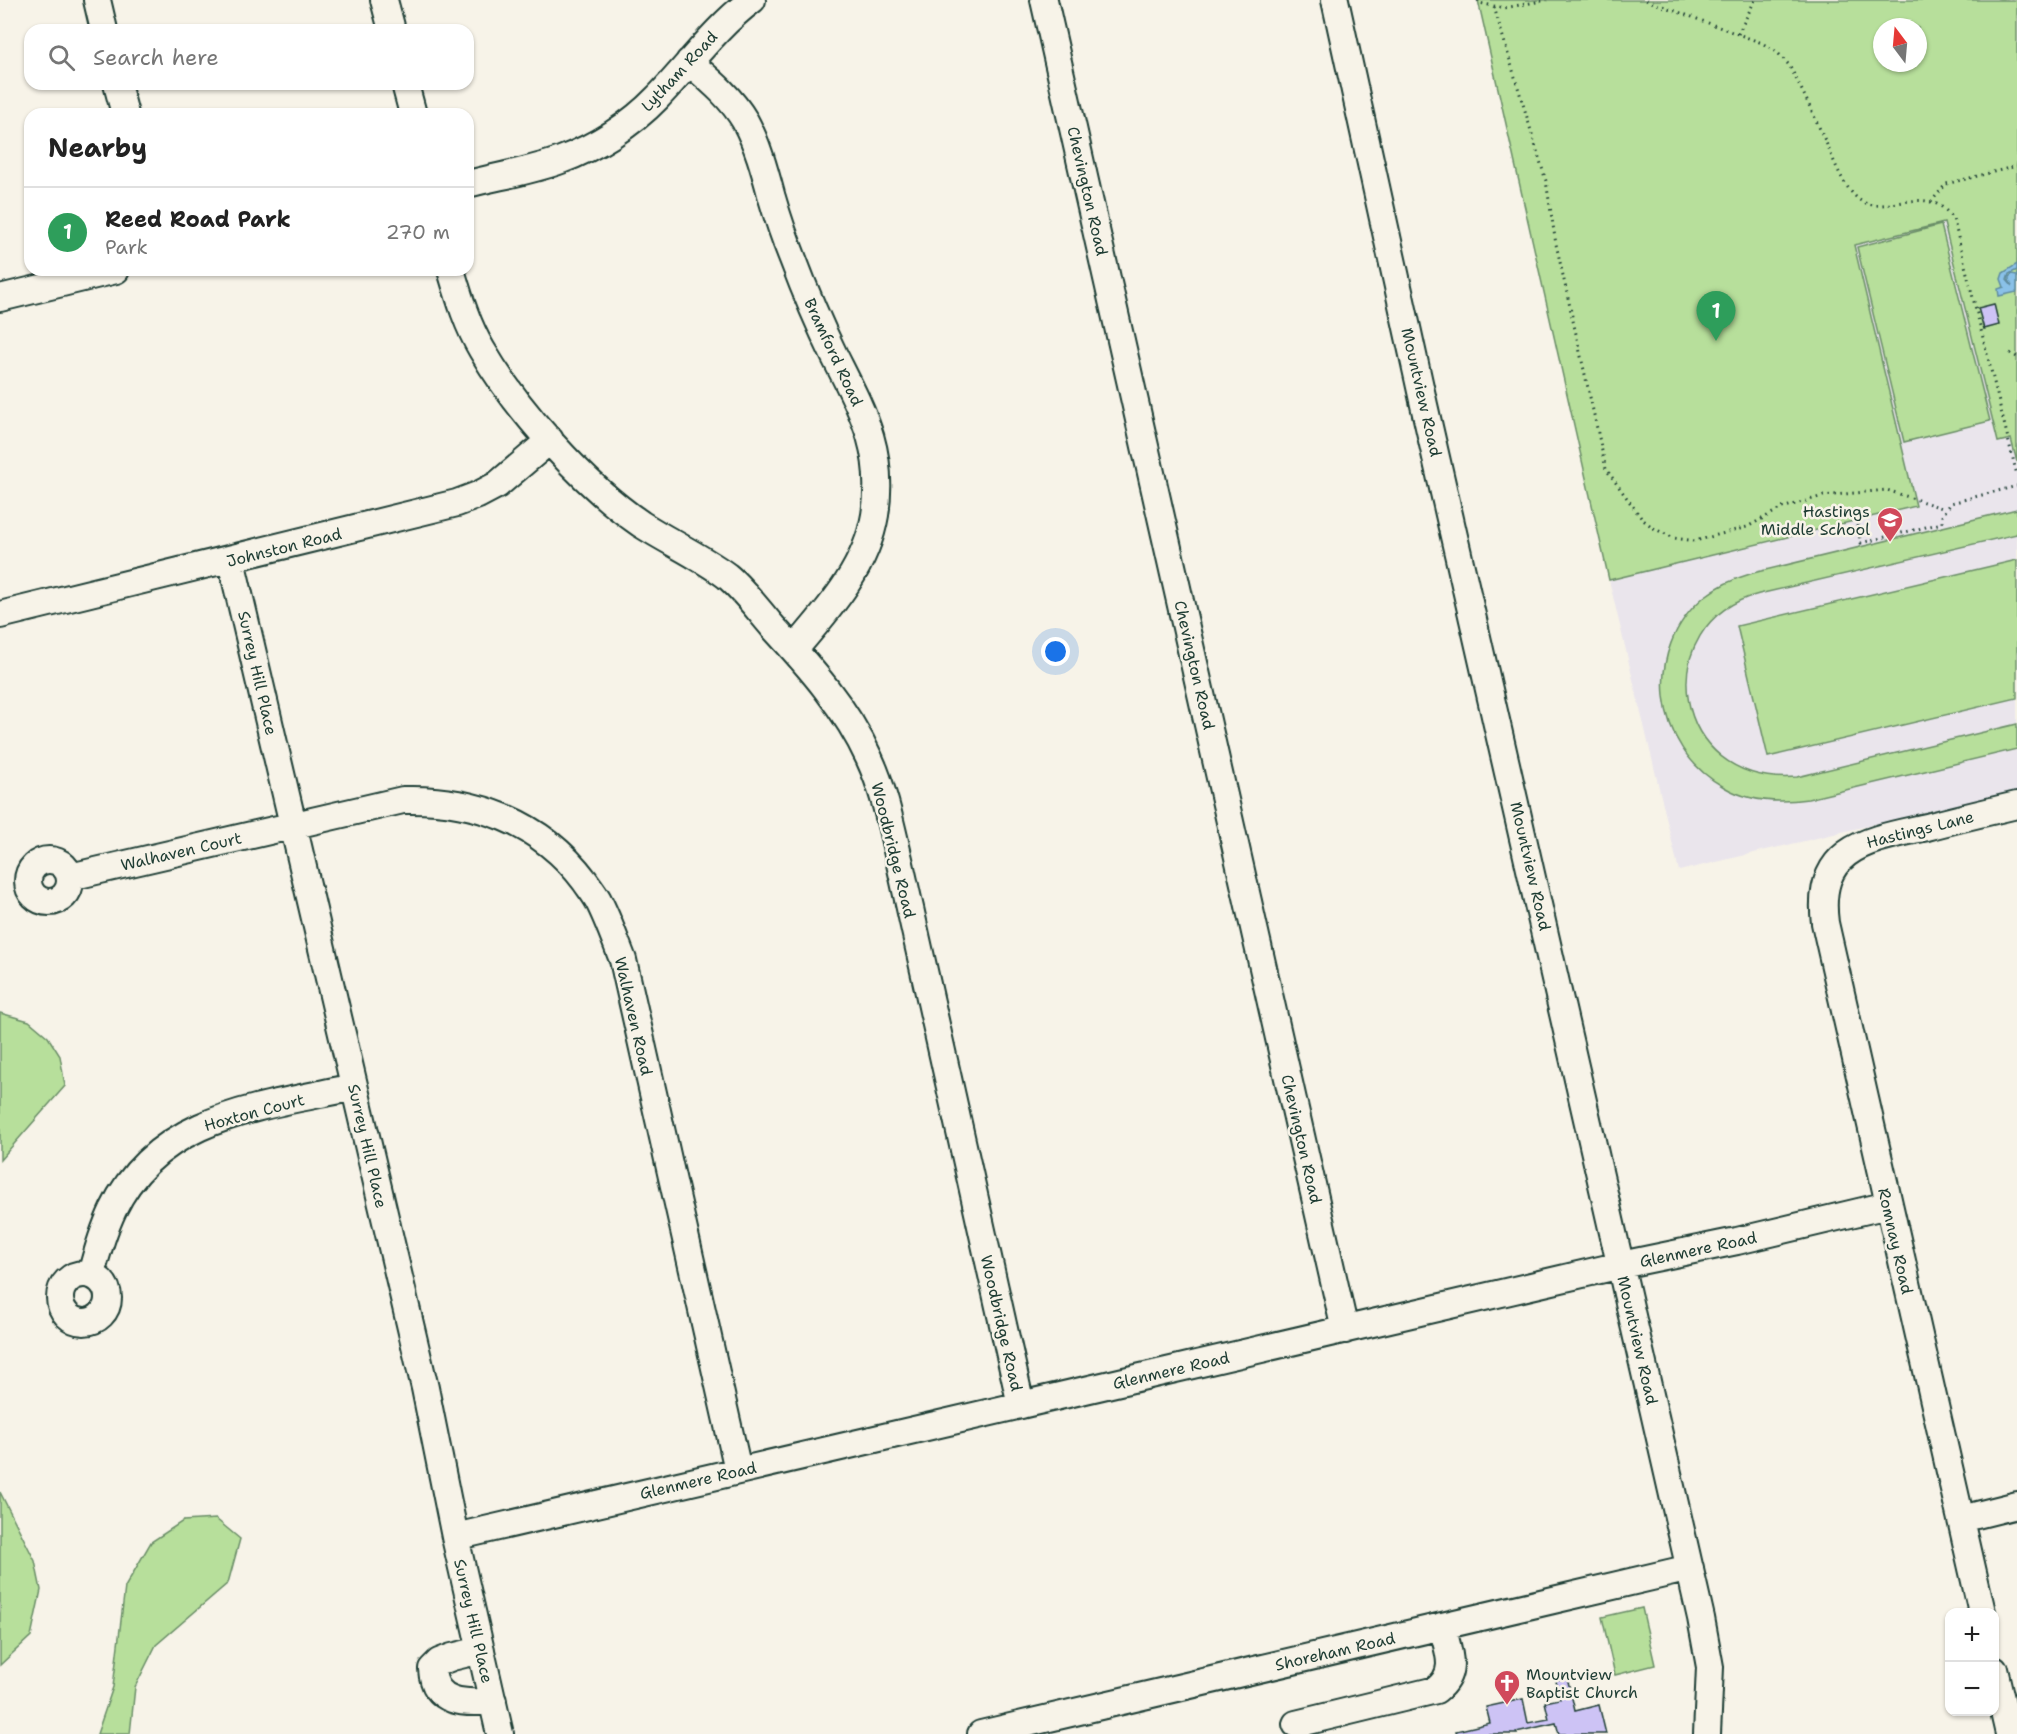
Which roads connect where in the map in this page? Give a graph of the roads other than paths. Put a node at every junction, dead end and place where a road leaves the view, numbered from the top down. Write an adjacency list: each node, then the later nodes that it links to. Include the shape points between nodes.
1 (97, 0): 6 (street)
2 (384, 0): 7 (street)
3 (752, 0): 8 (street, Lytham Road, via 732,15)
4 (1044, 0): 29 (street, Chevington Road)
5 (1335, 0): 27 (street, Mountview Road)
6 (103, 24)
7 (390, 24)
8 (689, 62): 13 (street, Lytham Road, via 634,118 584,150); 20 (street, Bramford Road, via 718,86 746,123 793,261 873,441 877,489 867,545 840,595)
9 (119, 90): 11 (street)
10 (407, 90): 12 (street)
11 (123, 108)
12 (411, 108)
13 (474, 182)
14 (91, 276): 16 (street)
15 (453, 276): 17 (street, Woodbridge Road, via 482,350)
16 (0, 298)
17 (550, 440): 18 (street, Johnston Road, via 497,485 457,503); 20 (street, Woodbridge Road, via 597,488 640,523 728,577)
18 (231, 560): 19 (street, Johnston Road); 22 (street, Surrey Hill Place)
19 (0, 615)
20 (794, 650): 30 (street, Woodbridge Road, via 841,709 869,759 886,808)
21 (2017, 805): 23 (street, Hastings Lane, via 1871,840 1848,852)
22 (293, 825): 24 (street, Walhaven Court); 25 (street, Surrey Hill Place); 31 (street, Walhaven Road, via 403,800 459,803 519,824 546,841 572,863 597,899 623,960)
23 (1833, 869): 26 (street, Romnay Road, via 1824,896 1825,923)
24 (70, 877)
25 (354, 1087): 28 (street, Hoxton Court, via 211,1120 159,1150 131,1180 113,1208); 34 (street, Surrey Hill Place)
26 (1888, 1205): 27 (street, Glenmere Road); 33 (street, Romnay Road)
27 (1621, 1265): 29 (street, Glenmere Road); 35 (street, Mountview Road)
28 (91, 1275)
29 (1346, 1330): 30 (street, Glenmere Road)
30 (1021, 1405): 31 (street, Glenmere Road)
31 (738, 1470): 34 (street, Glenmere Road)
32 (2017, 1505): 33 (street)
33 (1961, 1519): 36 (street, Romnay Road)
34 (455, 1537): 38 (street, Surrey Hill Place)
35 (1690, 1568): 37 (street, Shoreham Road); 44 (street, Mountview Road, via 1710,1667)
36 (1981, 1608)
37 (1442, 1626): 41 (street, via 1450,1671 1446,1683 1436,1690); 43 (street, Shoreham Road)
38 (481, 1650): 40 (street, Surrey Hill Place); 40 (street, via 439,1662 432,1669 432,1678 448,1698 474,1703)
39 (1999, 1688): 45 (street)
40 (493, 1701): 42 (street, Surrey Hill Place)
41 (1296, 1724)
42 (500, 1734)
43 (981, 1734)
44 (1707, 1734)
45 (2009, 1734)

